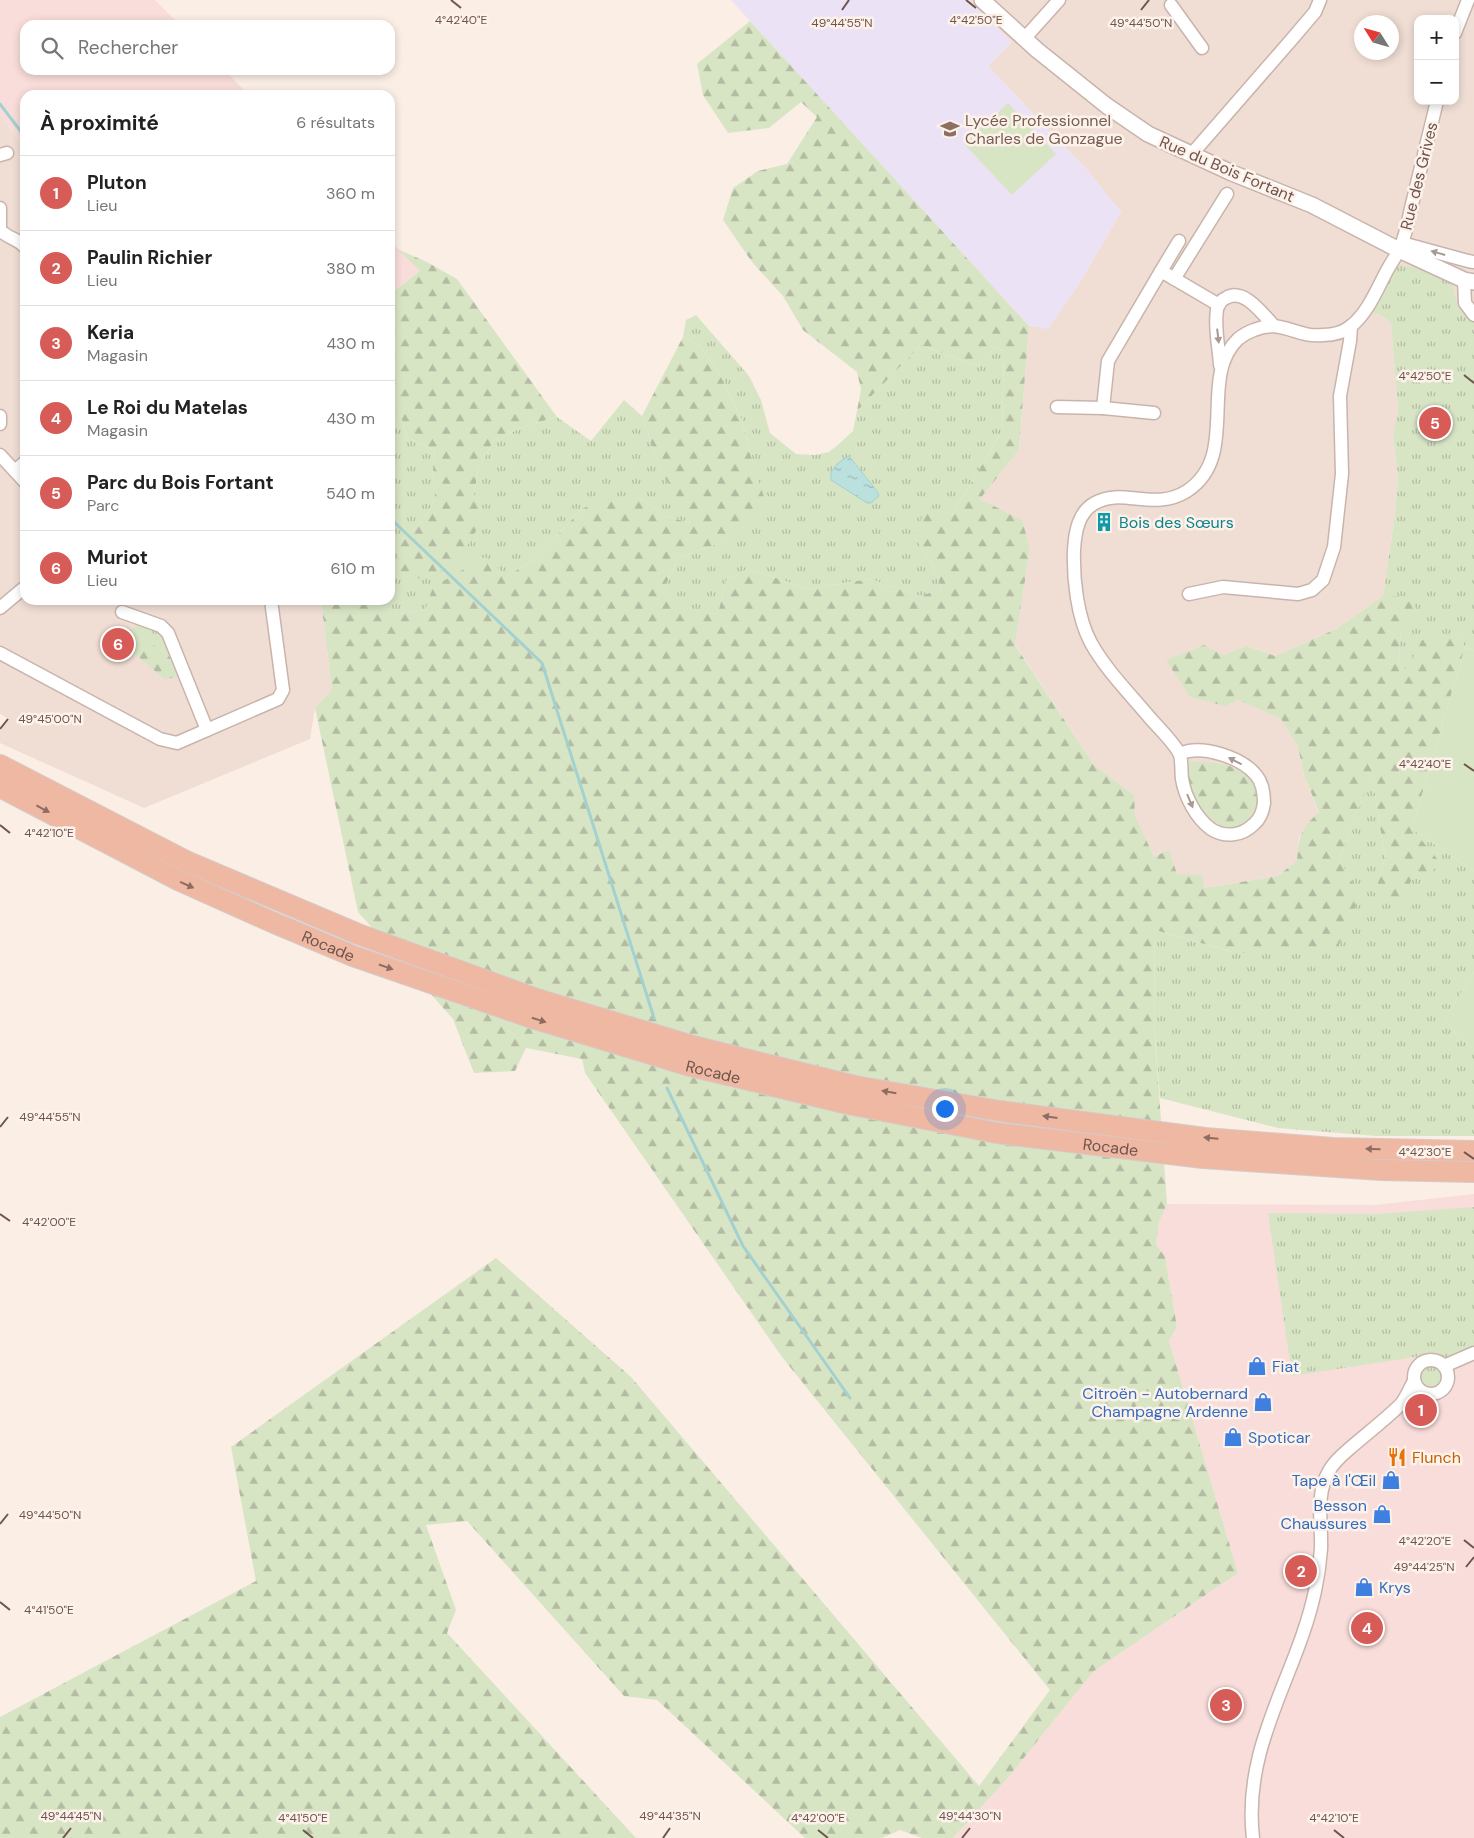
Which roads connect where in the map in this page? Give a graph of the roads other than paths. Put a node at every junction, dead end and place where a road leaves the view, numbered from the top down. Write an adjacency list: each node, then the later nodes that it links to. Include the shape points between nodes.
1 (982, 0): 7 (street, Rue du Bois Fortant)
2 (1059, 0): 7 (street)
3 (1320, 0): 10 (street, via 1315,12)
4 (1468, 0): 6 (street)
5 (1172, 2): 8 (street)
6 (1459, 23)
7 (1024, 39): 10 (street, Rue du Bois Fortant, via 1107,106 1148,134)
8 (1202, 48)
9 (1436, 105): 16 (street, Rue des Grives)
10 (1191, 155): 16 (street, Rue du Bois Fortant)
11 (1227, 194): 19 (street)
12 (0, 208): 13 (street)
13 (0, 232): 15 (street)
14 (1179, 241): 18 (street)
15 (20, 242)
16 (1401, 246): 17 (street, one-way to 16); 20 (street, Rue du Bois Fortant); 24 (street, Rue des Grives, via 1365,311)
17 (1474, 262)
18 (1161, 271): 19 (street); 27 (street, via 1108,361)
19 (1174, 279): 21 (street)
20 (1469, 281): 22 (street, Rue du Bois Fortant, via 1464,303)
21 (1219, 305): 23 (street, via 1232,295 1244,297); 25 (street, one-way to 25, via 1216,321)
22 (1474, 315)
23 (1273, 324): 24 (street, via 1305,335 1339,333); 25 (street, via 1241,336 1228,349)
24 (1351, 326): 36 (street, via 1340,396 1342,474 1334,547 1323,580 1312,590 1298,594 1223,587)
25 (1220, 373): 42 (street, via 1215,449 1201,477 1189,490 1163,501 1111,497 1096,502 1085,510 1075,539 1073,568 1077,601 1090,640 1103,661)
26 (1057, 407): 27 (street)
27 (1103, 408): 28 (street)
28 (1154, 413)
29 (0, 416): 30 (street)
30 (0, 424)
31 (0, 456): 33 (street)
32 (20, 466): 33 (street)
33 (15, 471): 34 (street)
34 (20, 476)
35 (20, 591): 38 (street)
36 (1188, 594)
37 (272, 605): 41 (street, via 283,690 278,699)
38 (0, 608)
39 (122, 612): 41 (street, via 161,626 168,633)
40 (0, 654): 41 (street, via 160,739 177,743)
41 (207, 730)
42 (1180, 754): 42 (street, one-way to 42, via 1182,780 1199,819 1214,831 1228,836 1256,823 1263,810 1264,794 1256,775 1239,761 1221,754 1189,750)
43 (0, 765): 45 (highway, one-way to 43, via 1333,1148 1206,1138 1000,1111 855,1086 693,1046 537,999 349,931 188,862)
44 (0, 786): 46 (highway, Rocade, one-way to 46, via 178,880 344,952 535,1019 690,1066 848,1104 997,1132 1203,1158)
45 (1471, 1151)
46 (1381, 1170): 47 (highway, Rocade); 48 (highway)
47 (1474, 1172)
48 (1474, 1181)
49 (1474, 1354): 50 (street)
50 (1444, 1366): 51 (street, via 1435,1360 1423,1362 1415,1370); 52 (street, via 1448,1377 1446,1387 1434,1394)
51 (1414, 1381): 52 (street); 53 (street)
52 (1423, 1393): 53 (street)
53 (1402, 1403): 54 (street, via 1334,1464 1322,1488 1321,1548 1316,1588 1261,1747 1255,1771 1251,1819)
54 (1253, 1838)

